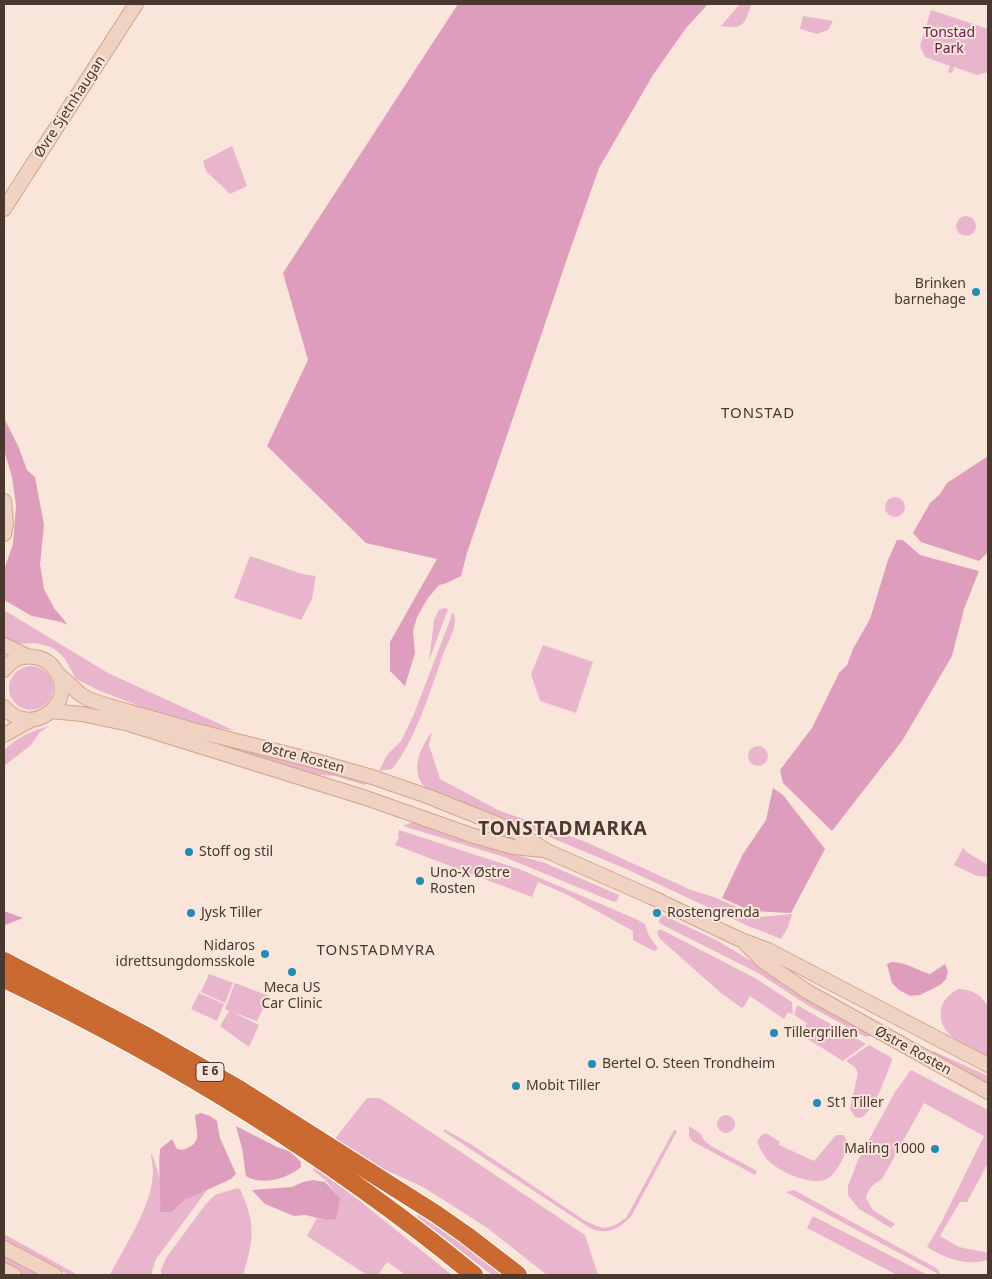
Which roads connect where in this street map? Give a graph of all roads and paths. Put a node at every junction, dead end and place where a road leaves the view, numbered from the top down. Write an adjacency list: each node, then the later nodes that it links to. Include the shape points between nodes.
1 (136, 4): 2 (main road, Øvre Sjetnhaugan)
2 (4, 209)
3 (4, 501): 4 (main road)
4 (4, 534)
5 (4, 645): 6 (main road, Østre Rosten)
6 (27, 656): 7 (main road, via 17,658); 8 (main road, Østre Rosten, via 46,660)
7 (4, 670)
8 (58, 674): 10 (main road, via 61,694); 13 (main road, Østre Rosten, via 80,694 102,704 316,760 401,787 517,832)
9 (4, 707): 11 (main road, via 14,716)
10 (52, 711): 11 (main road); 13 (main road, Østre Rosten, via 82,714 145,729 366,798 471,835 513,847)
11 (31, 720): 12 (main road)
12 (4, 735)
13 (546, 851): 14 (main road, Østre Rosten)
14 (742, 940): 17 (main road, Østre Rosten, via 768,950); 18 (main road, Østre Rosten, via 764,962 808,992)
15 (4, 961): 24 (highway, E 6, via 239,1089 436,1214)
16 (4, 979): 23 (highway, E 6, via 143,1052 285,1136 365,1191)
17 (988, 1065)
18 (988, 1092)
19 (4, 1248): 22 (main road)
20 (4, 1270): 21 (main road)
21 (14, 1275)
22 (55, 1275)
23 (474, 1275)
24 (518, 1275)

